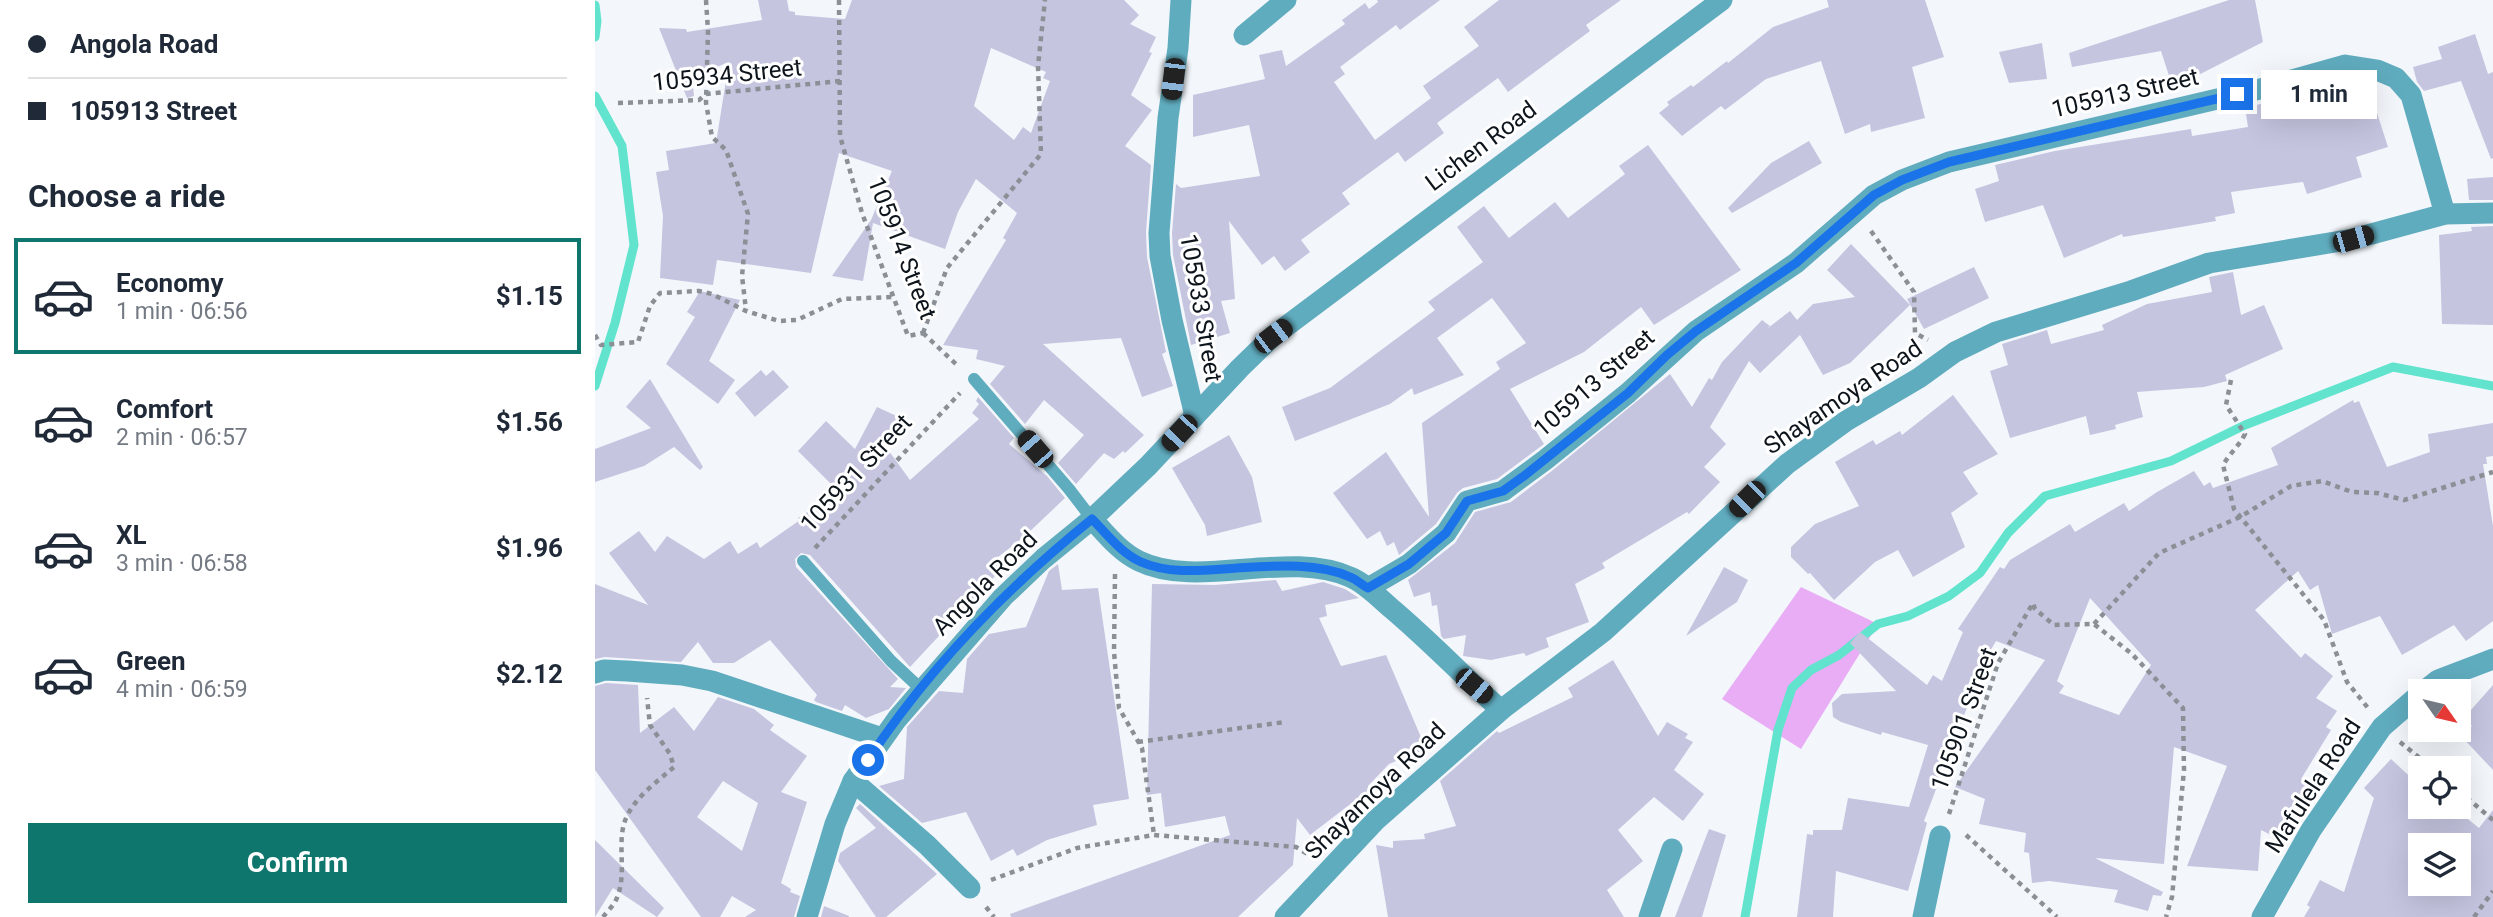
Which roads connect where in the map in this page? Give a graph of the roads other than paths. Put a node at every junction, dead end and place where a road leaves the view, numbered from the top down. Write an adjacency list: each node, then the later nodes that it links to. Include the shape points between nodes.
1 (1181, 0): 9 (street, 105933 Street, via 1159,233 1172,320)
2 (1286, 0): 4 (street)
3 (1722, 0): 7 (street, Lichen Road)
4 (1244, 35)
5 (2493, 213): 6 (street, Shayamoya Road)
6 (2445, 214): 12 (street, 105913 Street, via 2411,95 2396,78 2345,65 1949,162 1874,195 1796,263 1696,331 1534,468 1503,491 1467,501 1446,533 1409,564); 18 (street, Shayamoya Road, via 2353,239 2209,263 2008,328 1955,352 1787,464 1603,632)
7 (1273, 336): 9 (street, Angola Road)
8 (974, 379): 10 (lane)
9 (1195, 416): 10 (street, Angola Road)
10 (1092, 519): 12 (street, via 1122,550 1164,570 1323,569); 16 (street, Angola Road, via 1003,597)
11 (803, 561): 16 (lane, 105931 Street)
12 (1368, 588): 18 (street)
13 (2493, 659): 15 (street, Mafulela Road)
14 (595, 673): 19 (street, via 683,675 712,681)
15 (2441, 679)
16 (921, 689): 19 (street, Angola Road)
17 (2408, 705): 28 (street, Mafulela Road, via 2382,727 2311,830)
18 (1501, 710): 25 (street, Shayamoya Road, via 1376,820)
19 (882, 738): 20 (street, Angola Road)
20 (853, 781): 23 (street); 24 (street, Angola Road)
21 (1940, 836): 27 (street)
22 (1672, 849): 26 (street)
23 (970, 888)
24 (807, 917)
25 (1285, 917)
26 (1649, 917)
27 (1923, 917)
28 (2262, 917)

